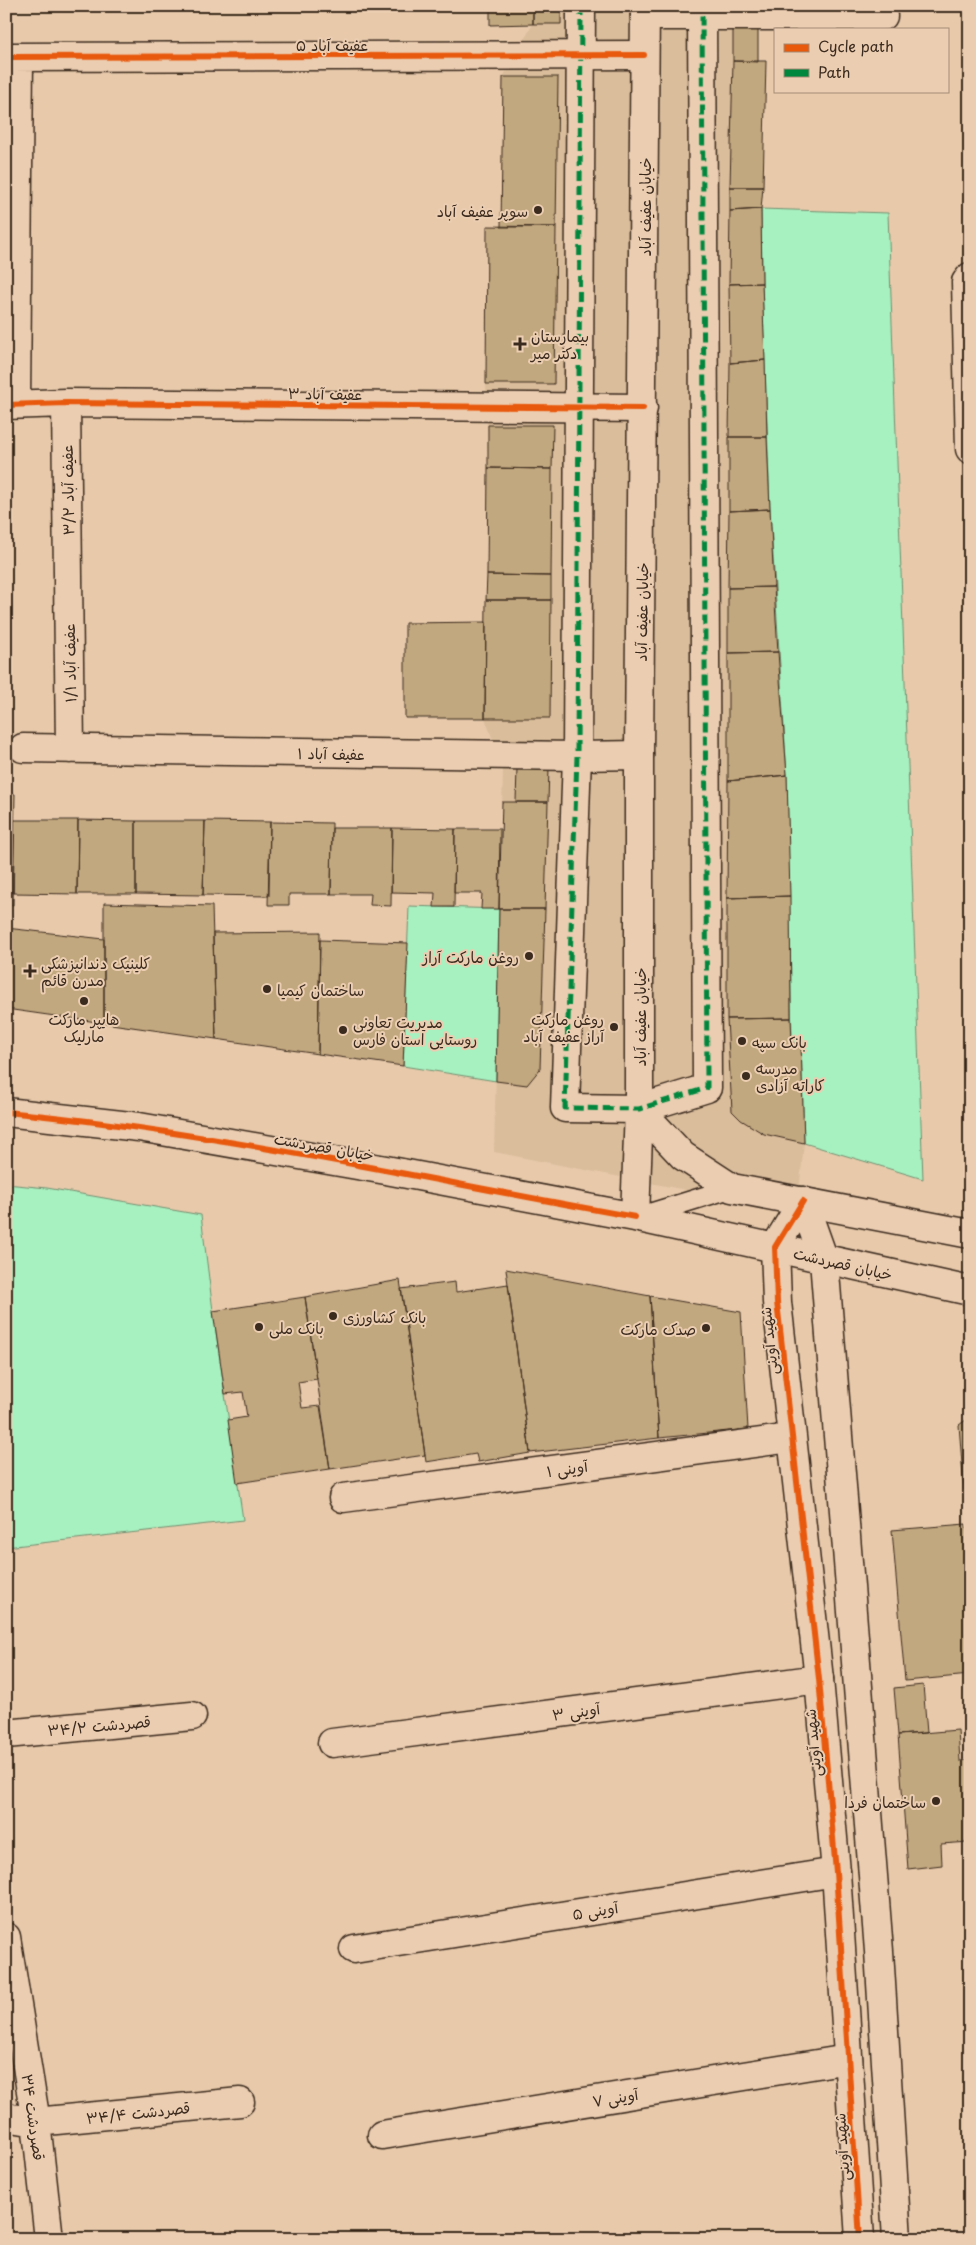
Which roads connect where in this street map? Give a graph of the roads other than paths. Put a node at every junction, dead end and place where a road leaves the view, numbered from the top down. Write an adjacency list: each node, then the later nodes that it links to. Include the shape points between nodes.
1 (581, 6): 6 (street)
2 (645, 11): 3 (street); 5 (street, خیابان عفیف آباد)
3 (702, 11): 4 (street); 19 (street, via 707,1088)
4 (883, 16)
5 (644, 55): 6 (street, عفیف آباد ۵); 12 (street, خیابان عفیف آباد)
6 (581, 56): 7 (street, عفیف آباد ۵); 11 (street)
7 (13, 57): 10 (street)
8 (970, 277): 13 (street, via 966,282)
9 (66, 403): 10 (street, عفیف آباد ۳); 11 (street, عفیف آباد ۳); 14 (street, عفیف آباد ۳/۲)
10 (11, 405)
11 (578, 408): 12 (street, عفیف آباد ۳); 17 (street)
12 (643, 408): 18 (street, خیابان عفیف آباد)
13 (970, 449)
14 (68, 577): 16 (street, عفیف آباد ۱/۱)
15 (23, 748): 16 (street, عفیف آباد ۱)
16 (70, 749): 17 (street, عفیف آباد ۱)
17 (578, 756): 18 (street, عفیف آباد ۱); 19 (street, via 565,1108)
18 (639, 756): 19 (street, خیابان عفیف آباد)
19 (639, 1109): 21 (street, via 683,1156); 23 (street, خیابان عفیف آباد)
20 (6, 1112): 23 (street, خیابان قصردشت, via 139,1127)
21 (732, 1188): 22 (street); 23 (lane)
22 (803, 1201): 24 (street); 25 (street); 26 (street)
23 (635, 1218): 25 (street, خیابان قصردشت)
24 (970, 1234)
25 (775, 1247): 26 (street, خیابان قصردشت); 28 (street, شهید آوینی, via 777,1302)
26 (824, 1260): 27 (street, خیابان قصردشت); 44 (street, via 879,1951)
27 (970, 1291)
28 (791, 1438): 29 (street, ۱ آوینی); 30 (street, شهید آوینی)
29 (343, 1498)
30 (819, 1679): 33 (street, ۳ آوینی); 34 (street, شهید آوینی)
31 (192, 1716): 32 (street, قصردشت ۳۴/۲)
32 (6, 1734)
33 (332, 1743)
34 (836, 1872): 36 (street, ۵ آوینی); 37 (street, شهید آوینی)
35 (6, 1937): 40 (street, قصردشت ۳۴)
36 (354, 1949)
37 (848, 2059): 41 (street, ۷ آوینی); 43 (street, شهید آوینی)
38 (240, 2102): 40 (street, قصردشت ۳۴/۴)
39 (6, 2117): 40 (street, قصردشت ۳۴/۴)
40 (36, 2122): 42 (street, قصردشت ۳۴)
41 (382, 2134)
42 (49, 2239)
43 (860, 2239)
44 (897, 2239)

